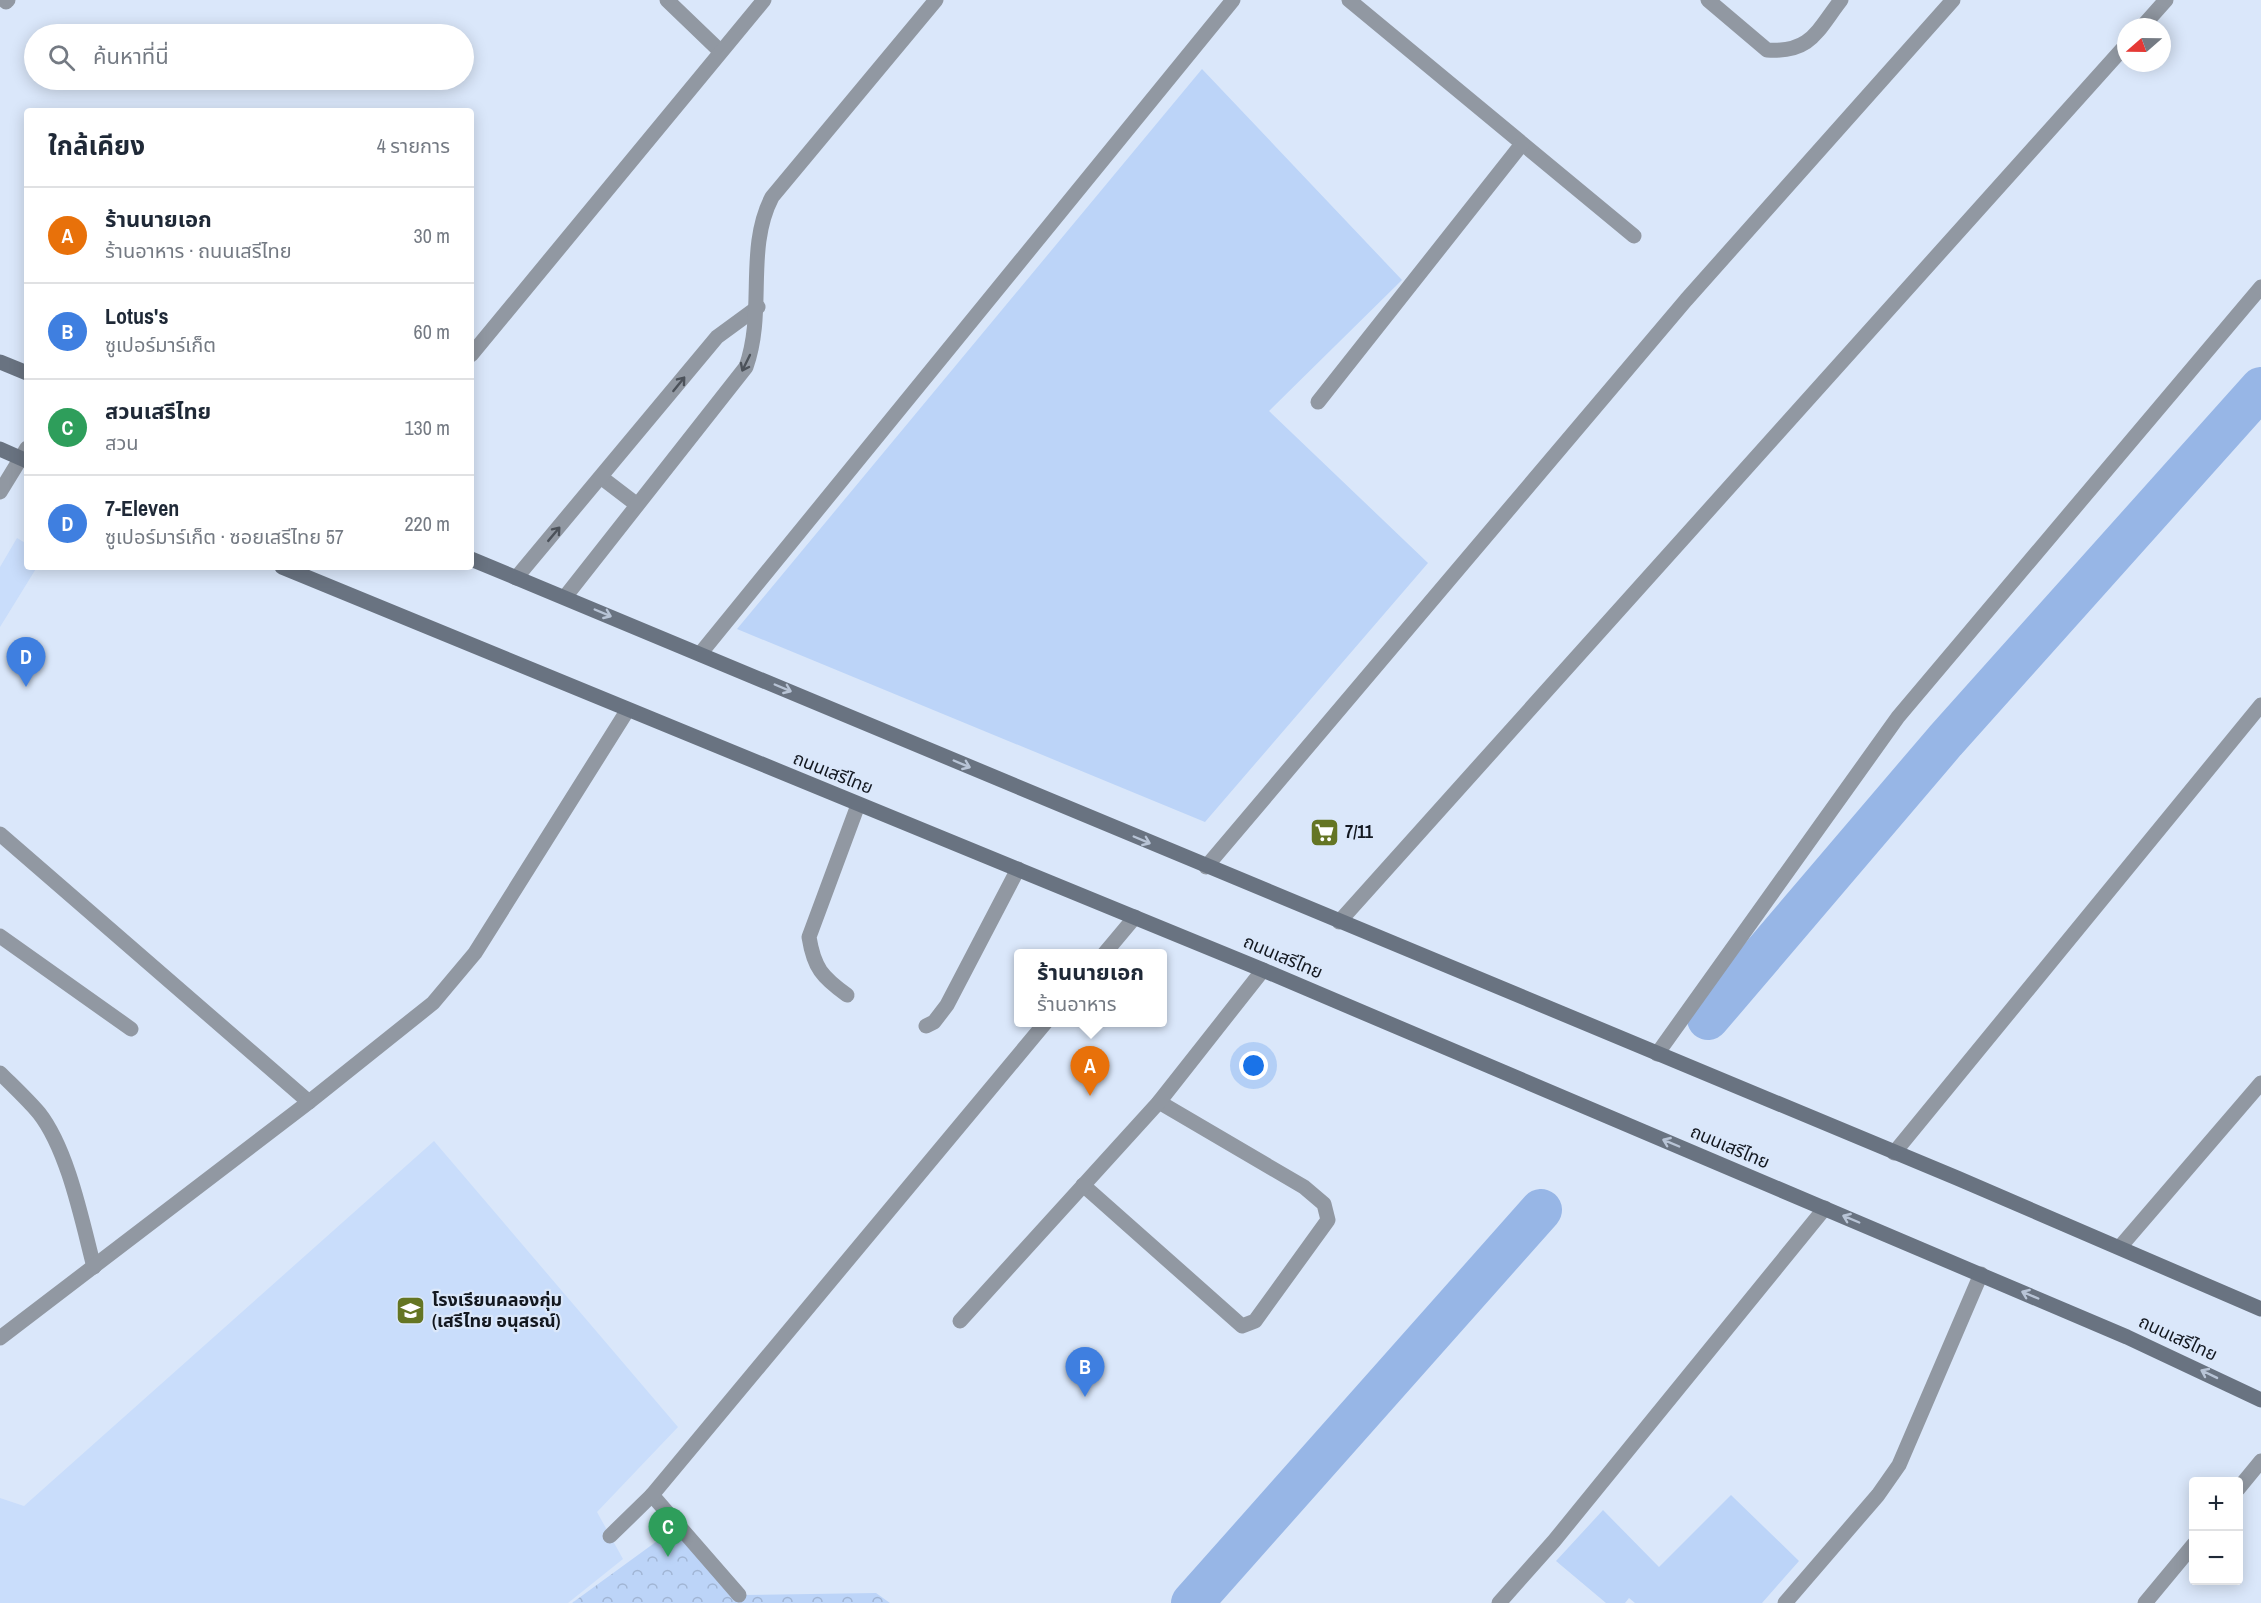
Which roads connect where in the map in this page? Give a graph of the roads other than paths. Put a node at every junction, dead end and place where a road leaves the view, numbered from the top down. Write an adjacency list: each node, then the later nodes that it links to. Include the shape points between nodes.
1 (667, 0): 11 (street)
2 (764, 0): 11 (street)
3 (936, 0): 16 (street, via 772,197 762,215 758,243)
4 (1233, 0): 31 (street)
5 (1348, 0): 13 (street)
6 (1708, 0): 7 (street, via 1767,50 1780,51 1811,41)
7 (1840, 0)
8 (1953, 0): 36 (street, via 1686,300)
9 (2166, 0): 10 (street)
10 (2150, 18)
11 (720, 51): 17 (street)
12 (2117, 55): 39 (street)
13 (1522, 144): 14 (street); 20 (street)
14 (1634, 236)
15 (2261, 287): 47 (street, via 1898,717)
16 (758, 307): 24 (street, one-way to 16, via 717,337); 26 (street, one-way to 26, via 746,367)
17 (474, 351)
18 (0, 362): 19 (main road)
19 (24, 373)
20 (1318, 402)
21 (0, 449): 22 (main road)
22 (24, 456)
23 (24, 457): 25 (street)
24 (602, 478): 26 (street); 29 (street, one-way to 24)
25 (0, 492)
26 (636, 504): 30 (street)
27 (474, 560): 29 (main road)
28 (289, 570): 33 (main road, ถนนเสรีไทย)
29 (516, 578): 30 (main road)
30 (565, 597): 31 (main road, one-way to 31)
31 (700, 654): 36 (main road, one-way to 36)
32 (2261, 705): 52 (street)
33 (627, 711): 34 (main road, ถนนเสรีไทย); 50 (street, via 475,953 433,1003)
34 (858, 805): 37 (main road, ถนนเสรีไทย); 43 (street, via 809,937 813,958 824,979)
35 (0, 836): 50 (street)
36 (1206, 867): 39 (main road)
37 (1018, 869): 38 (main road, ถนนเสรีไทย); 44 (street, via 947,1005)
38 (1135, 917): 41 (street); 42 (main road, ถนนเสรีไทย)
39 (1339, 922): 47 (main road)
40 (0, 936): 46 (street)
41 (1108, 949)
42 (1263, 970): 51 (street); 54 (main road, ถนนเสรีไทย, one-way to 42)
43 (847, 995)
44 (926, 1026)
45 (1044, 1027): 64 (street)
46 (131, 1029)
47 (1657, 1054): 52 (main road)
48 (0, 1073): 56 (street, via 40,1115 61,1154)
49 (2261, 1083): 55 (street)
50 (309, 1102): 56 (street)
51 (1158, 1102): 53 (street); 53 (street, via 1304,1187 1324,1204 1328,1220 1255,1322 1242,1326)
52 (1894, 1153): 55 (main road)
53 (1083, 1185): 59 (street)
54 (1825, 1208): 57 (main road, ถนนเสรีไทย, one-way to 54); 68 (street)
55 (2120, 1247): 58 (main road)
56 (94, 1267): 60 (street)
57 (1981, 1274): 61 (main road, ถนนเสรีไทย, one-way to 57, via 2127,1336); 69 (street, via 1899,1465)
58 (2261, 1309)
59 (960, 1321)
60 (0, 1338)
61 (2261, 1401)
62 (2261, 1461): 63 (street)
63 (2243, 1483)
64 (652, 1495): 65 (street); 67 (street)
65 (610, 1536)
66 (2189, 1549): 70 (street)
67 (739, 1595)
68 (1499, 1603)
69 (1785, 1603)
70 (2145, 1603)

